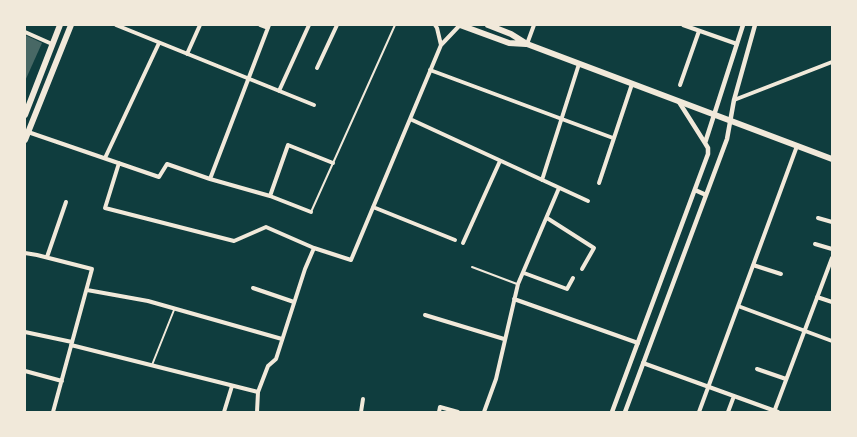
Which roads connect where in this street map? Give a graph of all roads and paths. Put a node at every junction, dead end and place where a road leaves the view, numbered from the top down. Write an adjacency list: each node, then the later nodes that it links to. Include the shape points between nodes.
1 (60, 25): 20 (main road)
2 (71, 25): 41 (main road)
3 (116, 25): 19 (street)
4 (200, 25): 24 (street)
5 (260, 25): 16 (street)
6 (309, 25): 32 (street)
7 (337, 25): 27 (street)
8 (395, 25): 50 (lane)
9 (435, 25): 23 (street)
10 (460, 25): 21 (main road, via 509,43); 23 (street)
11 (488, 25): 21 (main road)
12 (534, 25): 21 (street)
13 (683, 25): 17 (street)
14 (743, 25): 22 (street)
15 (754, 25): 33 (street)
16 (268, 27): 29 (street)
17 (699, 31): 22 (street); 31 (street)
18 (25, 32): 20 (street)
19 (159, 43): 24 (street); 46 (street)
20 (52, 44): 36 (main road)
21 (527, 44): 26 (main road)
22 (737, 44): 37 (street)
23 (441, 45): 28 (street)
24 (187, 54): 29 (street)
25 (832, 62): 33 (street)
26 (579, 64): 30 (main road); 39 (street)
27 (317, 68)
28 (430, 70): 38 (street); 39 (street)
29 (248, 78): 32 (street); 51 (street)
30 (632, 84): 34 (main road); 42 (street)
31 (680, 85)
32 (279, 91): 35 (street)
33 (734, 100): 40 (street)
34 (679, 102): 37 (main road); 44 (street)
35 (314, 105)
36 (25, 115)
37 (715, 115): 40 (main road); 44 (street)
38 (410, 119): 48 (street); 60 (street)
39 (562, 119): 42 (street); 52 (street)
40 (731, 121): 45 (main road); 56 (street, via 727,139)
41 (28, 132): 43 (main road); 46 (street)
42 (614, 138): 53 (street)
43 (25, 140)
44 (705, 143): 55 (street, via 708,154)
45 (797, 146): 47 (main road); 73 (street)
46 (105, 158): 49 (street)
47 (832, 159)
48 (500, 161): 52 (street); 66 (street)
49 (119, 163): 51 (street, via 159,177 167,164); 68 (street, via 105,208 234,241 266,227)
50 (333, 163): 57 (street, via 288,145); 61 (lane)
51 (210, 178): 57 (street)
52 (542, 180): 54 (street)
53 (599, 182)
54 (560, 188): 58 (street); 62 (street)
55 (695, 190): 56 (street); 94 (street)
56 (706, 194): 96 (street)
57 (270, 196): 61 (street)
58 (588, 201)
59 (66, 202): 71 (street)
60 (373, 206): 65 (street); 68 (street, via 350,260)
61 (311, 212)
62 (547, 218): 75 (street, via 594,248); 76 (street)
63 (818, 218): 64 (street)
64 (832, 222)
65 (455, 240)
66 (463, 243)
67 (815, 244): 69 (street)
68 (314, 248): 84 (street)
69 (832, 249)
70 (25, 253): 71 (street)
71 (47, 257): 81 (street, via 92,269)
72 (832, 258): 82 (street)
73 (753, 265): 77 (street); 86 (street)
74 (472, 267): 79 (lane)
75 (582, 269)
76 (524, 273): 78 (street, via 567,289); 79 (street)
77 (781, 274)
78 (573, 278)
79 (518, 284): 83 (street)
80 (253, 288): 84 (street)
81 (86, 290): 87 (street, via 148,301); 95 (street)
82 (817, 297): 85 (street); 89 (street)
83 (514, 299): 92 (street); 94 (street)
84 (294, 302): 91 (street)
85 (832, 302)
86 (738, 306): 89 (street); 103 (street)
87 (175, 309): 91 (street); 97 (lane)
88 (424, 315): 92 (street)
89 (804, 331): 93 (street); 100 (street)
90 (25, 332): 95 (street)
91 (282, 339): 104 (street, via 276,359 268,366)
92 (504, 339): 113 (street, via 496,379)
93 (832, 341)
94 (638, 343): 114 (street)
95 (72, 344): 97 (street); 101 (street)
96 (644, 363): 103 (street); 115 (street)
97 (152, 366): 102 (street)
98 (757, 370): 100 (street)
99 (25, 371): 101 (street)
100 (786, 379): 118 (street)
101 (62, 381): 107 (street)
102 (232, 386): 104 (street); 108 (street)
103 (708, 387): 105 (street); 116 (street)
104 (258, 392): 109 (street)
105 (734, 396): 117 (street); 118 (street)
106 (363, 399): 110 (street)
107 (53, 412)
108 (224, 412)
109 (257, 412)
110 (361, 412)
111 (439, 412): 112 (street, via 440,407)
112 (458, 412)
113 (484, 412)
114 (612, 412)
115 (625, 412)
116 (699, 412)
117 (728, 412)
118 (775, 412)

